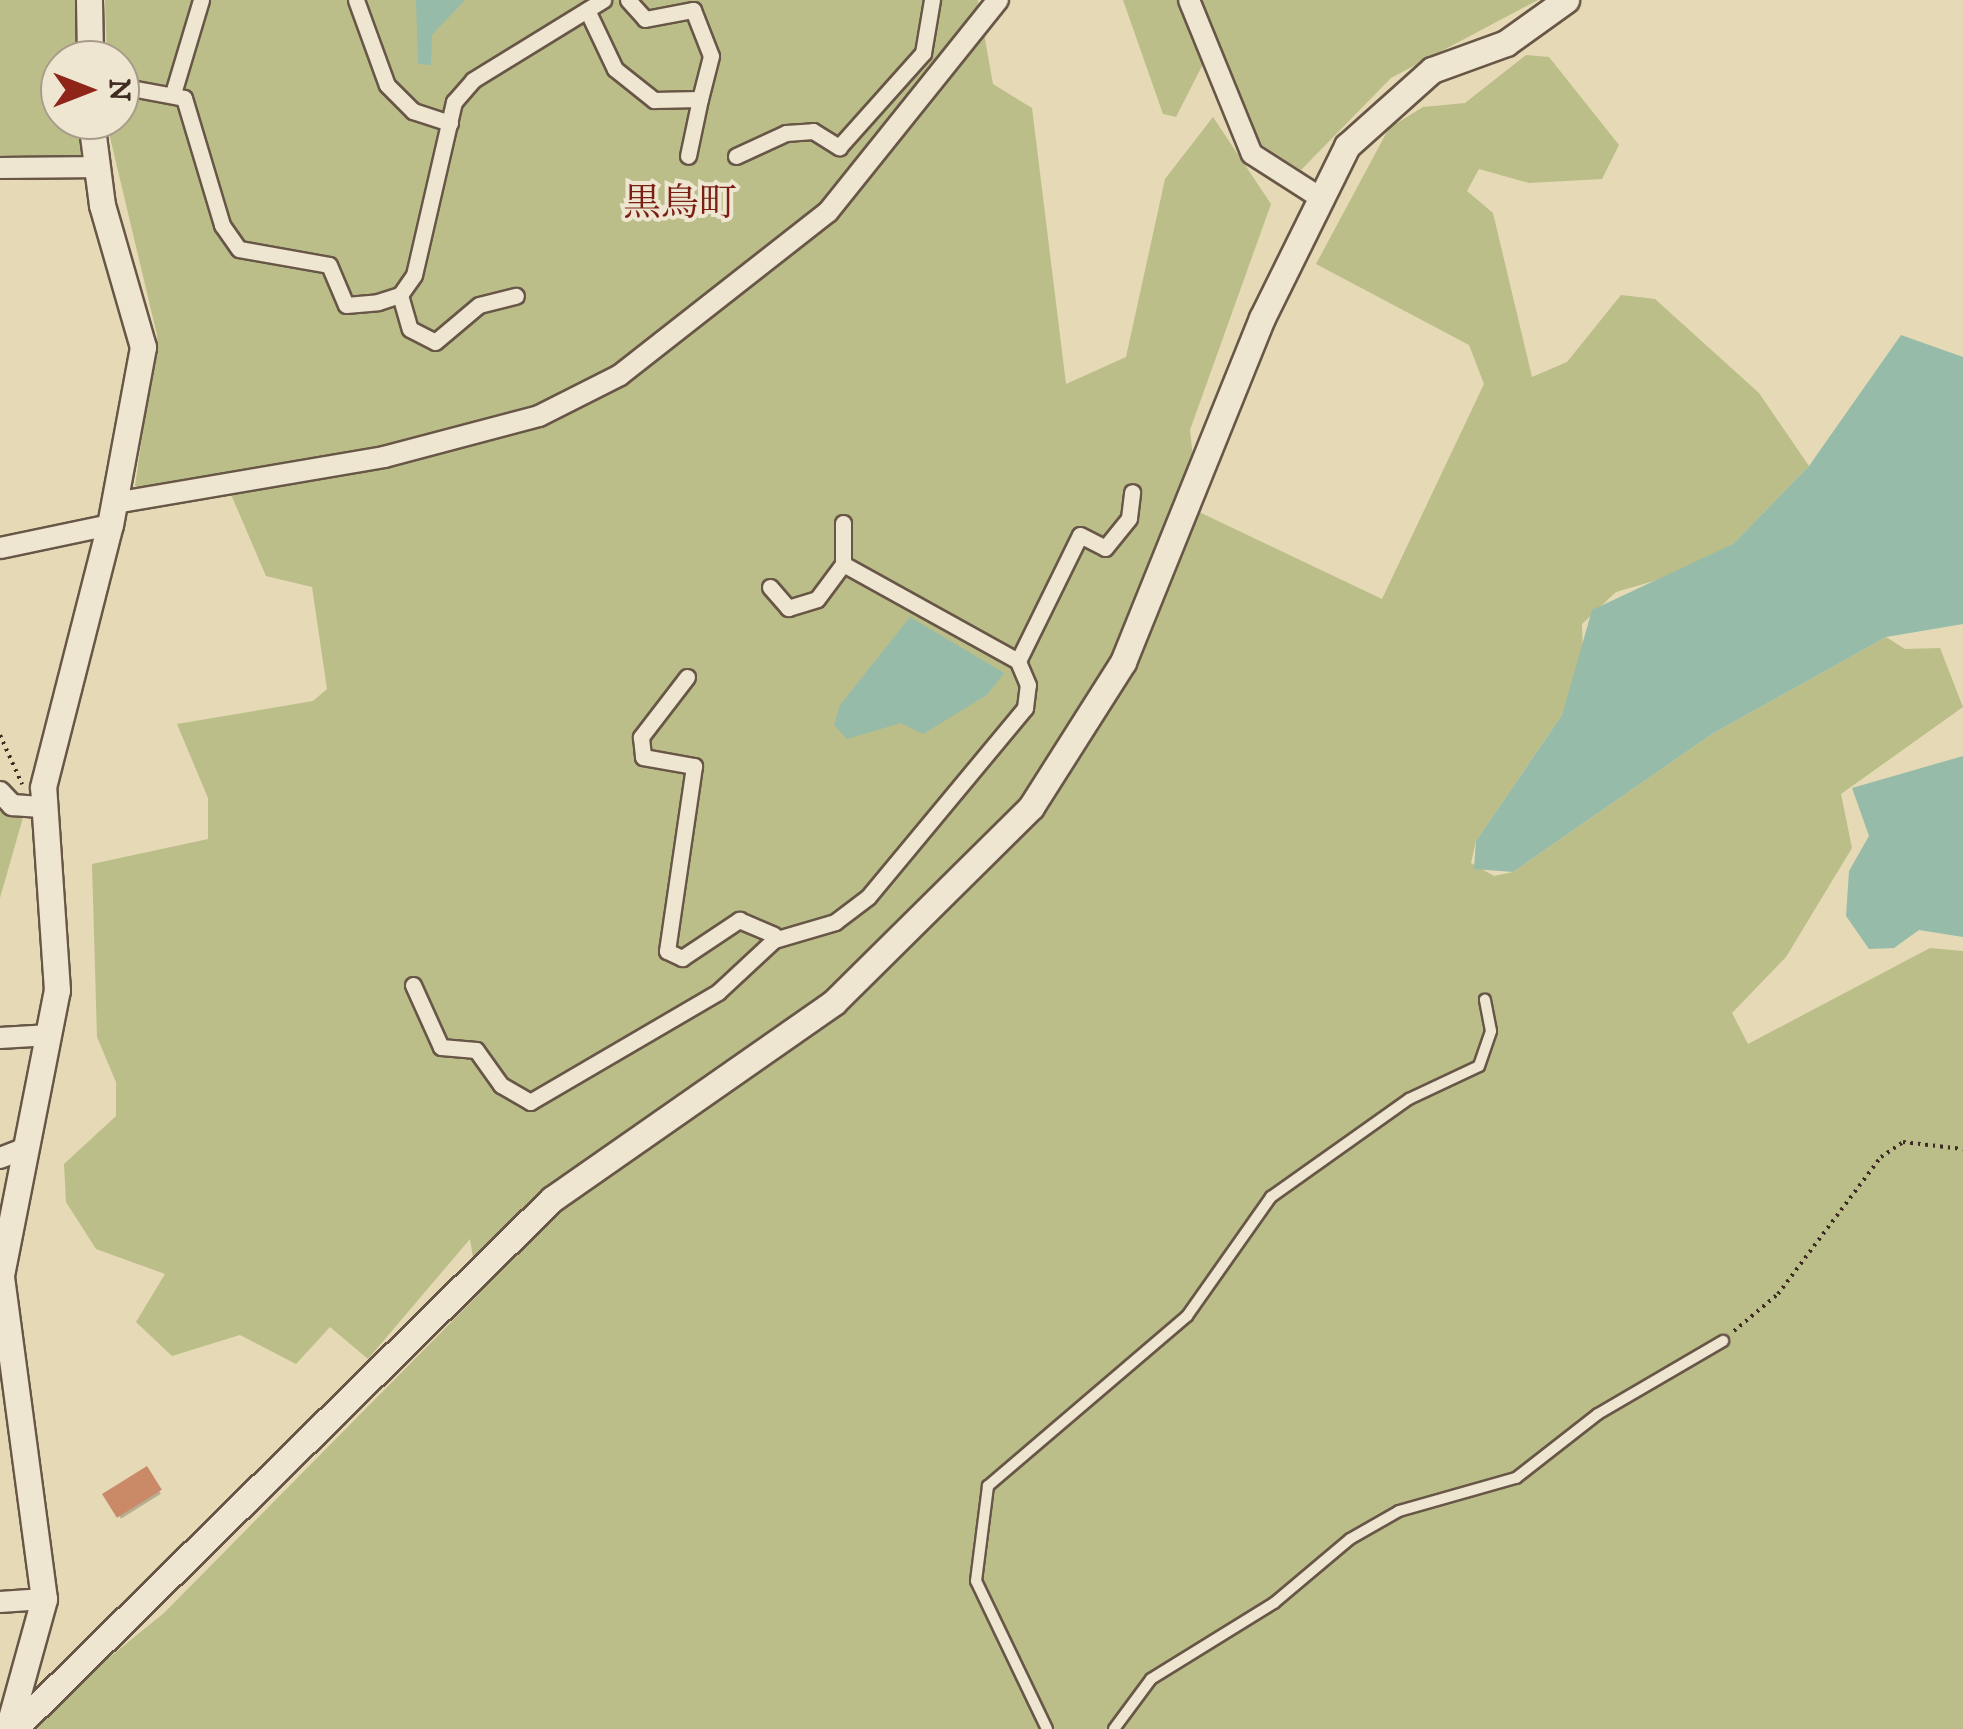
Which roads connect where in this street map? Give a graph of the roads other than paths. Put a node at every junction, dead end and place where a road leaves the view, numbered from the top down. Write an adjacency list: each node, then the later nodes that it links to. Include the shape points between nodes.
1 (74, 0): 10 (street)
2 (200, 0): 14 (street)
3 (356, 0): 16 (street, via 387,84 413,110)
4 (603, 0): 11 (street)
5 (628, 0): 15 (street, via 645,19 693,10 711,56)
6 (932, 0): 19 (street, via 923,53 840,147 814,132 786,133)
7 (998, 0): 26 (street, via 828,212 620,375 539,416 384,457)
8 (1189, 0): 22 (street, via 1252,154)
9 (1566, 0): 22 (street, via 1506,43 1432,70 1400,94 1347,146)
10 (88, 1): 12 (street)
11 (587, 10): 15 (street, via 615,69 654,100); 16 (street, via 473,80)
12 (89, 40)
13 (140, 87): 14 (street)
14 (174, 90): 23 (street, via 239,249 329,265 346,305)
15 (700, 99): 18 (street)
16 (450, 123): 23 (street, via 419,258)
17 (94, 140): 20 (street)
18 (688, 156)
19 (736, 156)
20 (96, 167): 21 (street); 26 (street, via 143,348)
21 (0, 168)
22 (1316, 195): 46 (street, via 1122,662 1031,807 834,1002 552,1200)
23 (400, 296): 24 (street, via 410,328 435,342 479,305)
24 (516, 296)
25 (1132, 492): 31 (street, via 1130,518 1104,548 1080,535)
26 (112, 514): 28 (street); 34 (street)
27 (843, 523): 29 (street)
28 (0, 548)
29 (843, 564): 30 (street, via 817,600 788,608); 31 (street)
30 (770, 587)
31 (1018, 661): 36 (street, via 1026,708 868,897 835,922 774,940 718,992 530,1102 501,1085 476,1050 441,1047)
32 (687, 677): 35 (street, via 640,737 643,757 694,766 666,951 682,958 739,920)
33 (0, 792): 34 (street, via 12,806)
34 (35, 801): 38 (street, via 56,990)
35 (774, 935)
36 (414, 985)
37 (1485, 1000): 47 (lane, via 1491,1031 1479,1066 1409,1099 1271,1198 1187,1316 988,1486 976,1581)
38 (50, 1036): 39 (street); 40 (street)
39 (0, 1038)
40 (12, 1154): 41 (street)
41 (3, 1330): 43 (street)
42 (1723, 1340): 48 (lane, via 1598,1414 1516,1478 1399,1511 1350,1540 1274,1603 1151,1679)
43 (11, 1430): 44 (street)
44 (44, 1599): 45 (street); 46 (street)
45 (0, 1602)
46 (11, 1729)
47 (1047, 1729)
48 (1114, 1729)

